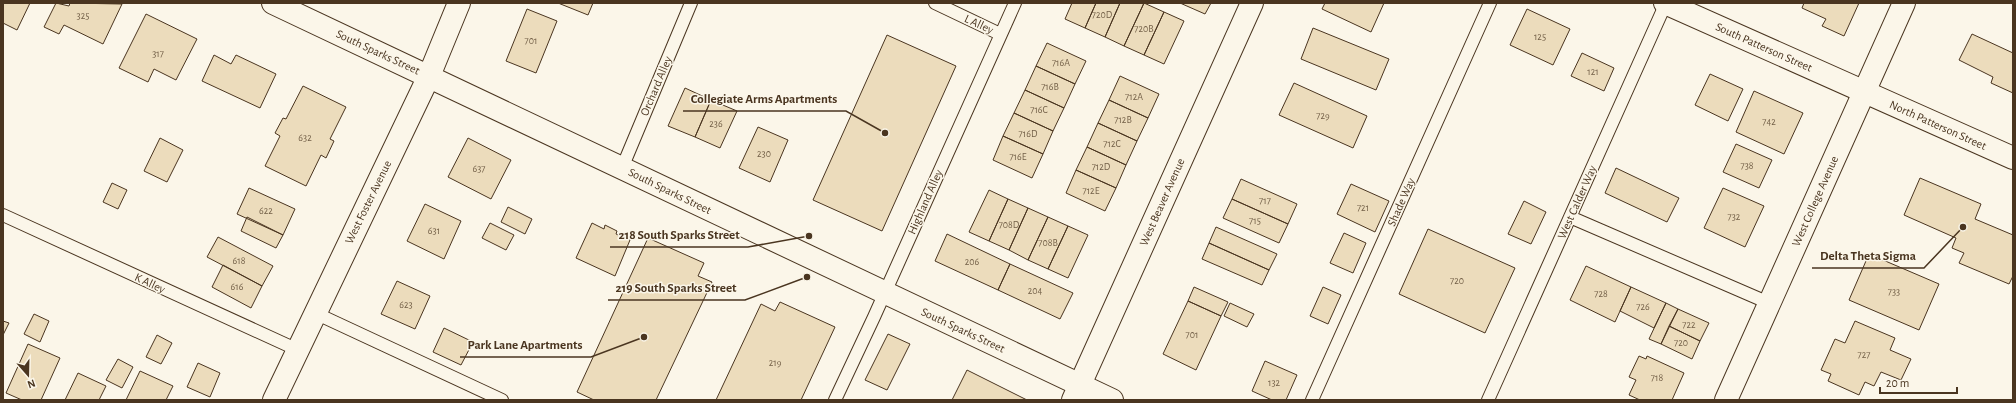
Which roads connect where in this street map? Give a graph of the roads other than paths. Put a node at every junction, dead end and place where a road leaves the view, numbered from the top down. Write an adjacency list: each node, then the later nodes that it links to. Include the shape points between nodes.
1 (273, 3): 11 (street, South Sparks Street)
2 (459, 3): 11 (street, West Foster Avenue)
3 (691, 3): 14 (lane, Orchard Alley)
4 (935, 3): 10 (lane, L Alley)
5 (1015, 3): 10 (lane, Highland Alley)
6 (1252, 3): 21 (street, West Beaver Avenue)
7 (1490, 3): 26 (lane, Shade Way)
8 (1665, 3): 12 (street, South Patterson Street); 16 (lane, West Calder Way)
9 (1904, 3): 12 (street, West College Avenue)
10 (1000, 34): 17 (lane, Highland Alley)
11 (429, 76): 14 (street, South Sparks Street); 19 (street, West Foster Avenue)
12 (1864, 92): 13 (street, North Patterson Street); 18 (street, West College Avenue)
13 (2013, 158)
14 (622, 168): 17 (street, South Sparks Street)
15 (3, 215): 20 (lane, K Alley)
16 (1570, 217): 18 (lane); 27 (lane, West Calder Way)
17 (884, 292): 21 (street, South Sparks Street); 24 (lane, Highland Alley)
18 (1770, 303): 28 (street, West College Avenue)
19 (315, 313): 20 (street, West Foster Avenue); 23 (lane)
20 (298, 350): 22 (street, West Foster Avenue)
21 (1076, 392): 25 (street, South Sparks Street)
22 (274, 400)
23 (502, 400)
24 (834, 400)
25 (1112, 400)
26 (1312, 400)
27 (1488, 400)
28 (1726, 400)

